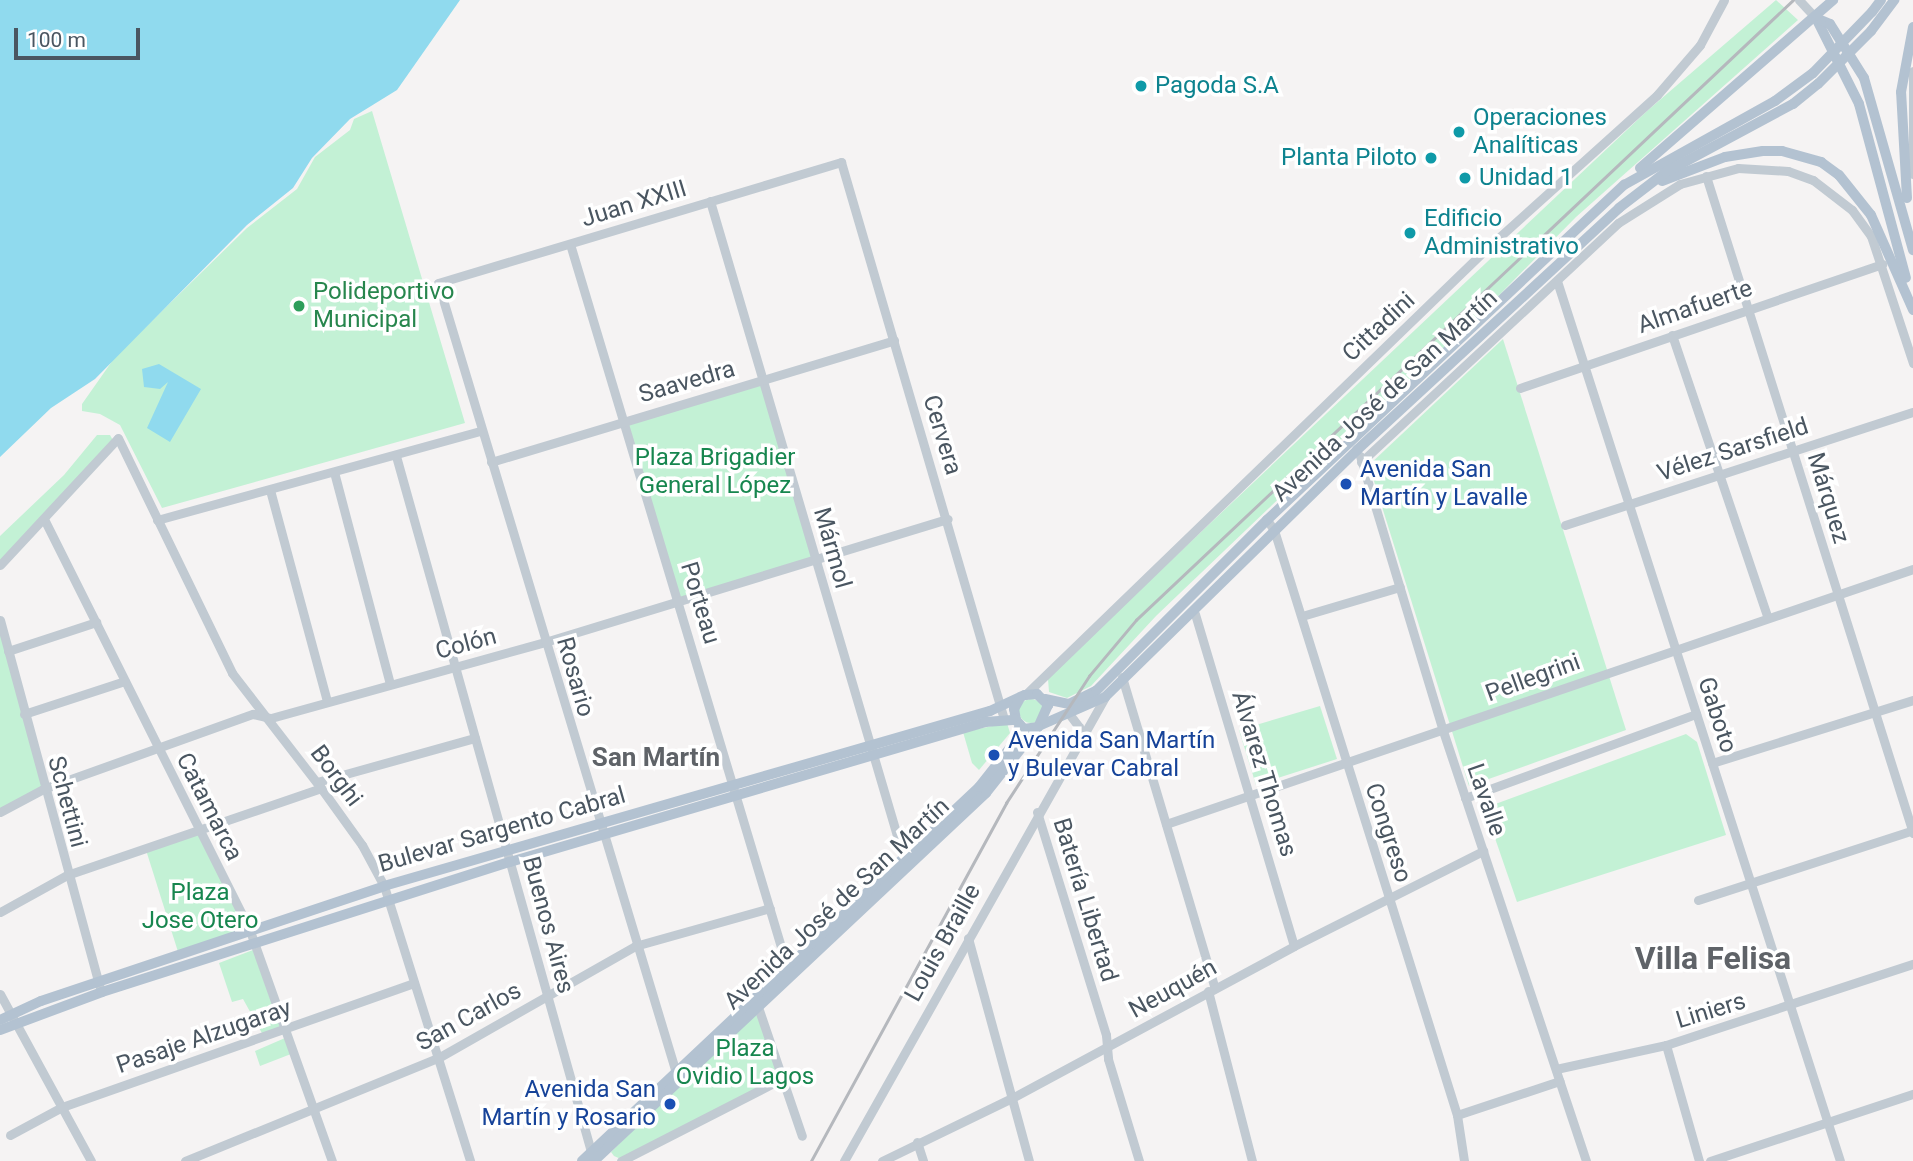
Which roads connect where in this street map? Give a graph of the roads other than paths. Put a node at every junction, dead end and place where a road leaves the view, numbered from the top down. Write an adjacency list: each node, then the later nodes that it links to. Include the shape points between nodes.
1 (1724, 0): 63 (street, Cittadini, via 1700,45 1657,96 1486,249)
2 (1799, 0): 6 (street)
3 (1833, 0): 6 (main road)
4 (1881, 0): 9 (main road, Avenida José de San Martín, bridge)
5 (1894, 0): 9 (main road, Avenida José de San Martín, bridge, via 1871,32)
6 (1816, 18): 15 (main road); 17 (main road, via 1830,24 1864,78); 21 (main road, via 1859,104)
7 (1913, 27): 17 (main road, via 1901,104)
8 (1913, 71): 11 (street)
9 (1816, 79): 13 (main road, Avenida José de San Martín, via 1793,104 1688,159); 15 (main road, Avenida José de San Martín, via 1646,169)
10 (841, 162): 14 (street, Juan XXIII); 25 (street, Cervera)
11 (1913, 174)
12 (1706, 176): 18 (street, via 1763,167 1813,180 1852,210 1871,236); 19 (street, via 1638,208); 22 (street, Márquez)
13 (1647, 187): 23 (main road, via 1725,157 1755,152 1783,151 1821,162 1839,175 1871,215); 33 (main road, Avenida José de San Martín, via 1553,267)
14 (710, 201): 16 (street, Juan XXIII); 28 (street, Mármol)
15 (1592, 211): 45 (main road, Avenida José de San Martín)
16 (570, 244): 20 (street, Juan XXIII); 31 (street, Porteau)
17 (1912, 247)
18 (1882, 264): 22 (street, Almafuerte); 26 (street)
19 (1557, 281): 27 (street, Gaboto); 37 (street)
20 (438, 283): 32 (street, Rosario)
21 (1913, 304)
22 (1748, 309): 24 (street, Almafuerte); 34 (street, Márquez)
23 (1913, 310)
24 (1672, 335): 27 (street, Almafuerte); 39 (street)
25 (894, 340): 28 (street, Saavedra); 43 (street, Cervera)
26 (1913, 363)
27 (1584, 366): 29 (street, Almafuerte); 41 (street, Gaboto)
28 (763, 380): 31 (street, Saavedra); 48 (street, Mármol)
29 (1520, 388)
30 (1913, 412): 34 (street, Vélez Sarsfield)
31 (622, 421): 36 (street, Saavedra); 53 (street, Porteau)
32 (481, 431): 35 (street); 36 (street, Rosario)
33 (1357, 450): 37 (street, Lavalle); 47 (main road, Avenida José de San Martín)
34 (1793, 451): 39 (street, Vélez Sarsfield); 52 (street, Márquez)
35 (396, 456): 38 (street); 62 (street, Buenos Aires)
36 (491, 462): 59 (street, Rosario)
37 (1361, 462): 51 (street, Lavalle)
38 (334, 472): 40 (street); 66 (street)
39 (1719, 475): 41 (street, Vélez Sarsfield); 56 (street)
40 (270, 490): 44 (street); 71 (street)
41 (1629, 504): 46 (street, Vélez Sarsfield); 60 (street, Gaboto)
42 (44, 519): 44 (street, Borghi, via 118,438); 49 (street); 58 (street, Catamarca)
43 (947, 519): 48 (street, Colón); 75 (street, Cervera)
44 (157, 520): 78 (street, Borghi, via 232,673)
45 (1267, 520): 47 (street, Congreso); 69 (main road, Avenida José de San Martín, via 1096,691 1061,705)
46 (1565, 525)
47 (1274, 530): 54 (main road, Avenida José de San Martín); 55 (street, Congreso)
48 (816, 559): 53 (street, Colón); 85 (street, Mármol)
49 (0, 565)
50 (1913, 569): 52 (street, Pellegrini)
51 (1400, 587): 55 (street); 81 (street, Lavalle)
52 (1838, 593): 56 (street, Pellegrini); 73 (street, Márquez)
53 (679, 600): 59 (street, Colón); 90 (street, Porteau)
54 (1195, 614): 64 (main road, Avenida José de San Martín); 91 (street, Álvarez Thomas)
55 (1302, 616): 86 (street, Congreso)
56 (1767, 616): 60 (street, Pellegrini)
57 (0, 620): 61 (street, Schettini)
58 (96, 622): 61 (street); 65 (street, Catamarca)
59 (545, 642): 62 (street, Colón); 96 (street, Rosario)
60 (1674, 647): 76 (street, Gaboto); 81 (street, Pellegrini)
61 (8, 651): 74 (street, Schettini)
62 (455, 667): 66 (street, Colón); 82 (street, Buenos Aires)
63 (1046, 672): 67 (street, Cittadini); 69 (street)
64 (1122, 677): 68 (main road, Avenida José de San Martín); 72 (street)
65 (125, 681): 74 (street); 84 (street, Catamarca)
66 (390, 684): 71 (street, Colón)
67 (1023, 696): 69 (main road); 75 (main road, Bulevar Sargento Cabral); 79 (main road, via 1014,709)
68 (1106, 696): 72 (street); 77 (main road, Avenida José de San Martín); 83 (street, Louis Braille)
69 (1044, 698): 80 (main road, via 1048,712)
70 (1913, 700): 73 (street)
71 (327, 701): 78 (street, Colón)
72 (1131, 705): 95 (street)
73 (1875, 712): 87 (street); 97 (street, Márquez)
74 (24, 714): 89 (street, Schettini)
75 (1002, 714): 79 (main road, Bulevar Sargento Cabral); 85 (main road, Bulevar Sargento Cabral)
76 (1696, 714): 87 (street, Gaboto); 92 (street)
77 (1070, 715): 80 (main road, Avenida José de San Martín); 83 (street, via 1079,727)
78 (267, 717): 84 (street, Colón, via 253,714); 88 (street, Borghi)
79 (1018, 723): 80 (main road, via 1030,730); 101 (main road, Avenida José de San Martín, via 1014,743 979,787)
80 (1040, 726): 101 (main road, Avenida José de San Martín, via 986,793)
81 (1443, 732): 86 (street, Pellegrini); 92 (street, Lavalle)
82 (475, 738): 88 (street); 100 (street, Buenos Aires)
83 (1078, 746): 94 (street, Louis Braille)
84 (157, 747): 89 (street, Colón); 98 (street, Catamarca)
85 (871, 748): 90 (main road, Bulevar Sargento Cabral); 101 (street, Mármol)
86 (1346, 764): 91 (street, Pellegrini); 105 (street, Congreso)
87 (1712, 764): 103 (street, Gaboto)
88 (319, 785): 98 (street); 104 (street, Borghi, via 362,845)
89 (43, 789): 93 (street, Colón); 102 (street, Schettini)
90 (736, 789): 96 (main road, Bulevar Sargento Cabral); 108 (street, Porteau)
91 (1251, 795): 95 (street, Pellegrini); 113 (street, Álvarez Thomas)
92 (1465, 798): 99 (street, Lavalle)
93 (0, 812)
94 (1037, 812): 111 (street, Louis Braille); 127 (street, Batería Libertad)
95 (1166, 824): 118 (street)
96 (600, 829): 100 (main road, Bulevar Sargento Cabral); 112 (street, Rosario)
97 (1913, 831): 103 (street)
98 (201, 832): 102 (street); 110 (street, Catamarca)
99 (1483, 851): 105 (street, Neuquén); 129 (street, Lavalle)
100 (509, 856): 104 (main road, Bulevar Sargento Cabral); 106 (main road, Bulevar Sargento Cabral); 120 (street, Buenos Aires)
101 (909, 859): 115 (main road, Avenida José de San Martín)
102 (67, 875): 109 (street); 117 (street, Schettini)
103 (1750, 883): 107 (street); 122 (street, Gaboto)
104 (384, 886): 106 (street, Borghi); 110 (main road, Bulevar Sargento Cabral)
105 (1389, 898): 113 (street, Neuquén); 137 (street, Congreso)
106 (388, 900): 110 (main road, Bulevar Sargento Cabral); 116 (street, Borghi)
107 (1698, 900)
108 (770, 908): 112 (street, San Carlos); 115 (street, Porteau)
109 (0, 912)
110 (252, 937): 117 (main road, Bulevar Sargento Cabral); 125 (street, Catamarca)
111 (968, 938): 134 (street); 150 (street, Louis Braille)
112 (635, 946): 120 (street, San Carlos); 130 (street, Rosario)
113 (1294, 946): 118 (street, Neuquén)
114 (1913, 964): 122 (street, Liniers)
115 (791, 970): 121 (main road, Avenida José de San Martín); 130 (main road, Avenida José de San Martín)
116 (414, 983): 125 (street, Pasaje Alzugaray); 128 (street, Borghi)
117 (100, 987): 123 (main road, Bulevar Sargento Cabral)
118 (1212, 990): 127 (street, Neuquén); 155 (street)
119 (0, 994): 123 (street)
120 (547, 995): 128 (street, San Carlos); 143 (street, Buenos Aires)
121 (758, 1007): 130 (main road, Avenida José de San Martín); 131 (street)
122 (1790, 1007): 126 (street, Liniers); 138 (street, Gaboto)
123 (9, 1019): 124 (main road, Bulevar Sargento Cabral); 135 (street)
124 (0, 1030)
125 (285, 1030): 135 (street, Pasaje Alzugaray); 136 (street, Catamarca)
126 (1666, 1045): 129 (street, Liniers); 158 (street)
127 (1107, 1048): 134 (street, Neuquén); 154 (street, Batería Libertad)
128 (438, 1058): 136 (street, San Carlos); 148 (street, Borghi)
129 (1556, 1069): 132 (street, Lavalle)
130 (678, 1077): 142 (main road, Avenida José de San Martín); 143 (main road, Avenida José de San Martín)
131 (783, 1078): 140 (street); 144 (street)
132 (1560, 1081): 137 (street); 157 (street, Lavalle)
133 (1913, 1094): 138 (street)
134 (1012, 1098): 141 (street, Neuquén); 153 (street)
135 (62, 1107): 139 (street, Pasaje Alzugaray); 145 (street)
136 (314, 1111): 146 (street, San Carlos); 147 (street, Catamarca)
137 (1457, 1115): 156 (street, Congreso)
138 (1828, 1124): 159 (street); 160 (street, Gaboto)
139 (10, 1135)
140 (802, 1136)
141 (917, 1142): 151 (street, Neuquén); 152 (street)
142 (612, 1144): 143 (main road, Avenida José de San Martín); 144 (street, via 611,1152)
143 (593, 1159): 149 (main road, Avenida José de San Martín)
144 (622, 1160)
145 (91, 1161)
146 (185, 1161)
147 (332, 1161)
148 (470, 1161)
149 (582, 1161)
150 (844, 1161)
151 (882, 1161)
152 (923, 1161)
153 (1029, 1161)
154 (1139, 1161)
155 (1252, 1161)
156 (1464, 1161)
157 (1586, 1161)
158 (1699, 1161)
159 (1710, 1161)
160 (1839, 1161)

